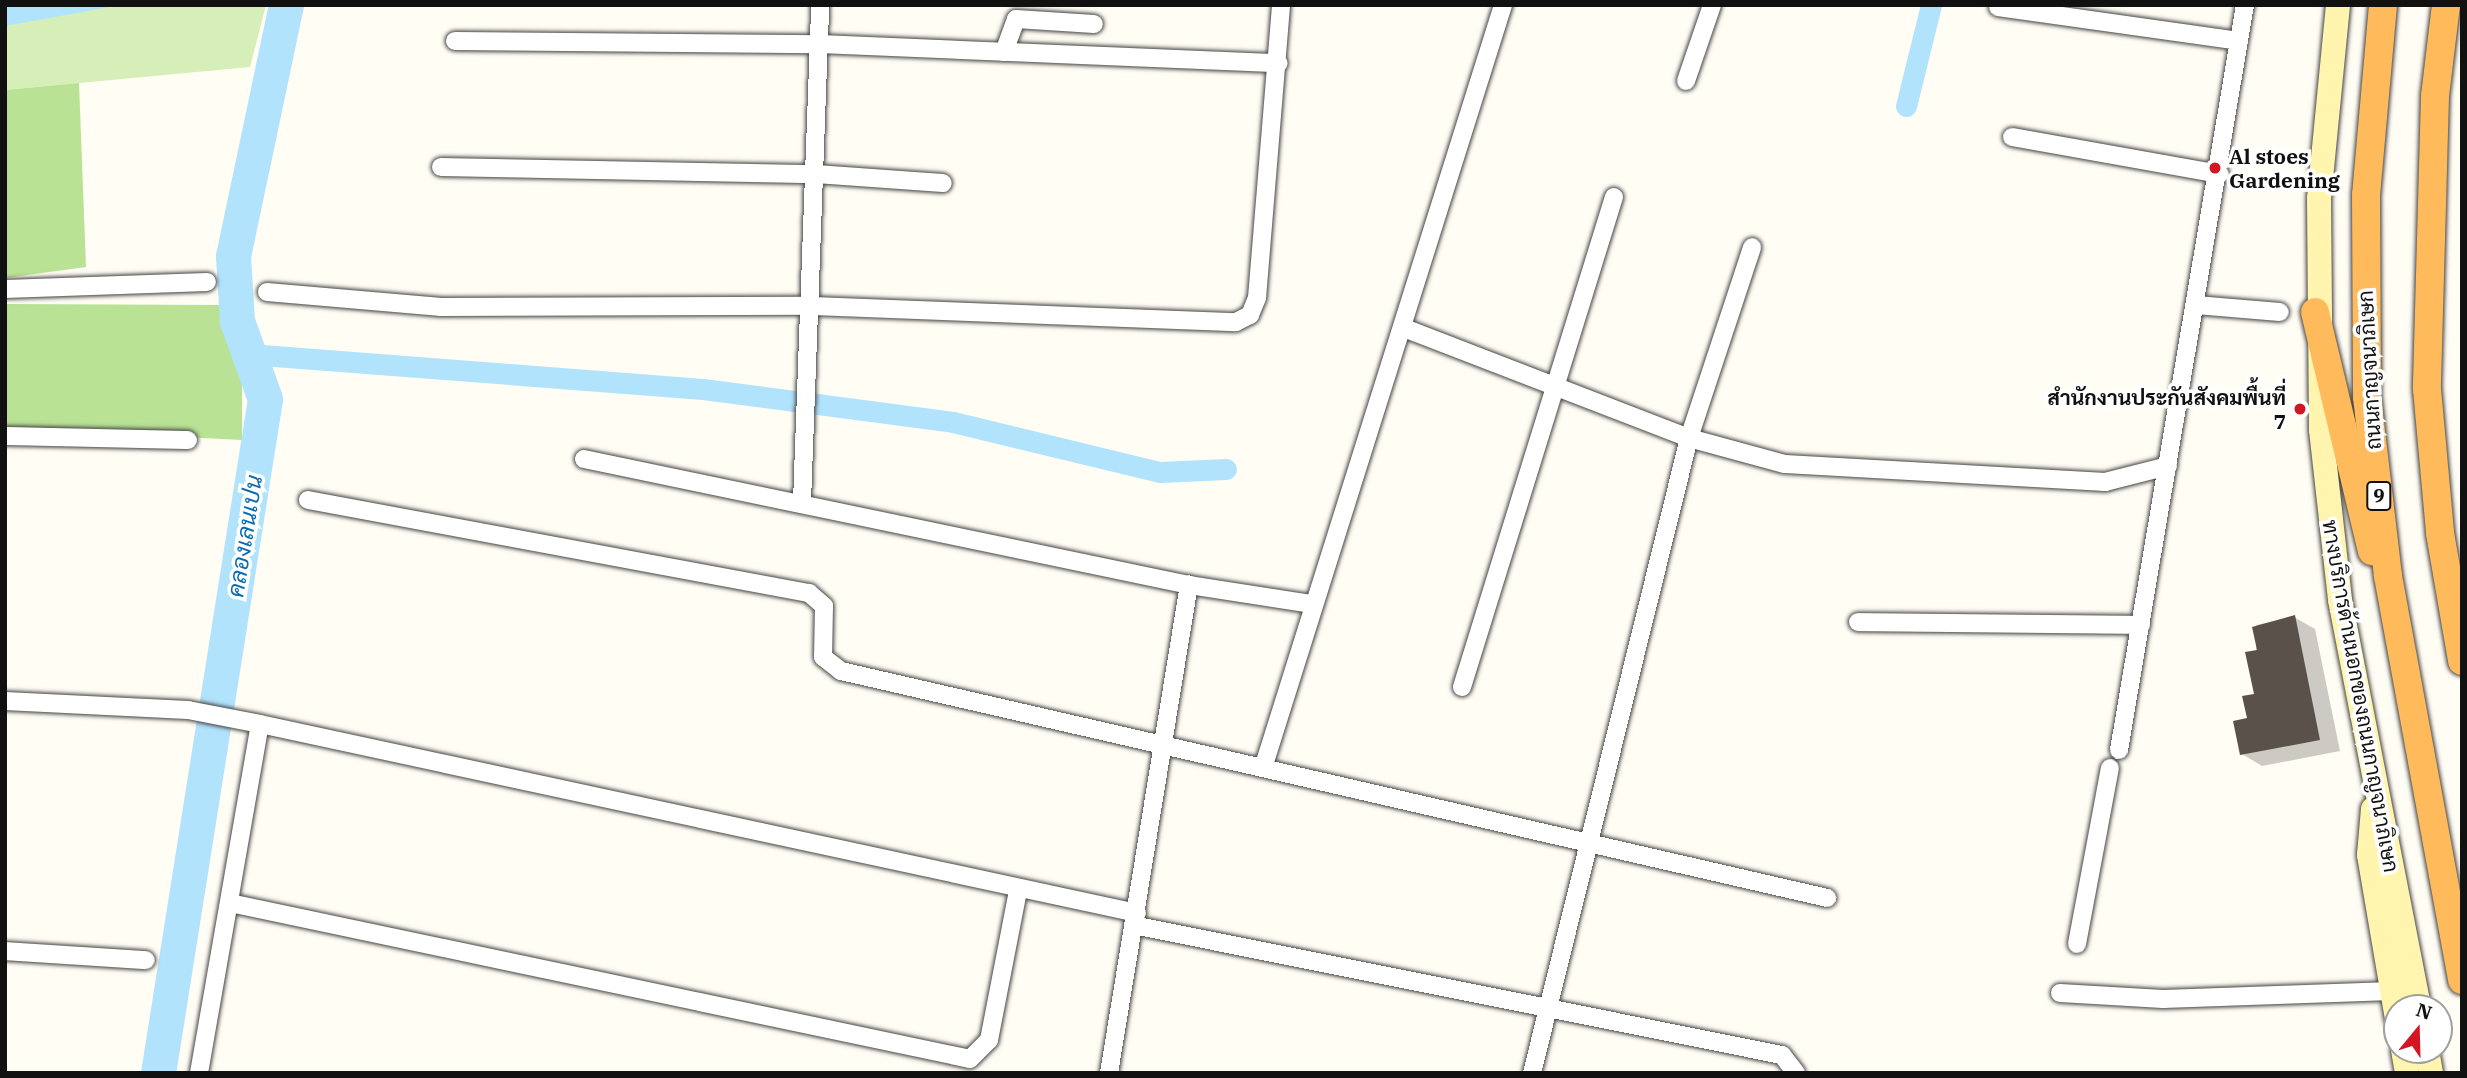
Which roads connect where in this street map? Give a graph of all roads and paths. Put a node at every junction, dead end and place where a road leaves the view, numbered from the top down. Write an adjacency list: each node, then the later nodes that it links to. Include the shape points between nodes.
1 (820, 5): 13 (street)
2 (1281, 5): 15 (street)
3 (1503, 5): 31 (street)
4 (1712, 5): 16 (street)
5 (2245, 5): 12 (street)
6 (2338, 5): 30 (main road, ทางบริการด้านนอกของถนนกาญจนาภิเษก)
7 (2383, 5): 44 (highway, ถนนกาญจนาภิเษก / 9, via 2365,195 2362,333)
8 (2446, 5): 33 (highway, via 2434,110)
9 (1998, 7): 12 (street)
10 (1094, 24): 14 (street, via 1016,19)
11 (455, 41): 13 (street)
12 (2239, 41): 20 (street)
13 (820, 44): 14 (street); 19 (street)
14 (1004, 52): 15 (street)
15 (1279, 63): 28 (street, via 1257,298 1243,318)
16 (1686, 81)
17 (2012, 137): 20 (street)
18 (441, 167): 19 (street)
19 (816, 174): 21 (street); 28 (street)
20 (2220, 174): 27 (street)
21 (943, 183)
22 (1614, 197): 32 (street)
23 (1752, 247): 35 (street)
24 (206, 282): 25 (street)
25 (5, 289)
26 (267, 292): 28 (street, via 441,307)
27 (2196, 305): 29 (street); 38 (street)
28 (813, 306): 40 (street)
29 (2280, 312)
30 (2315, 312): 44 (highway, via 2365,532); 55 (main road, ทางบริการด้านนอกของถนนกาญจนาภิเษก, via 2328,505)
31 (1404, 328): 32 (street); 43 (street)
32 (1551, 385): 35 (street); 48 (street)
33 (2427, 389): 41 (highway); 47 (highway, via 2440,533)
34 (5, 436): 36 (street)
35 (1689, 438): 38 (street, via 1799,464 2105,482); 56 (street)
36 (188, 440)
37 (584, 459): 40 (street)
38 (2168, 466): 46 (street)
39 (308, 500): 51 (street, via 810,593 824,606 823,657 829,666)
40 (802, 502): 42 (street)
41 (2462, 544)
42 (1189, 585): 43 (street); 51 (street)
43 (1312, 604): 53 (street)
44 (2394, 609): 64 (highway, ถนนกาญจนาภิเษก / 9)
45 (1858, 622): 46 (street)
46 (2141, 625): 52 (street)
47 (2462, 661)
48 (1462, 687)
49 (5, 701): 50 (street, via 188,710)
50 (252, 722): 57 (street); 59 (street)
51 (1166, 746): 53 (street); 60 (street)
52 (2119, 750)
53 (1264, 765): 56 (street)
54 (2110, 768): 61 (street)
55 (2376, 786): 65 (main road, via 2369,855); 68 (main road, ทางบริการด้านนอกของถนนกาญจนาภิเษก)
56 (1588, 846): 58 (street); 69 (street)
57 (1018, 891): 59 (street, via 989,1040 970,1059); 60 (street)
58 (1827, 898)
59 (230, 903): 70 (street)
60 (1135, 919): 69 (street); 71 (street)
61 (2077, 944)
62 (5, 951): 63 (street)
63 (146, 960)
64 (2462, 980)
65 (2392, 991): 66 (street, via 2162,999); 67 (main road)
66 (2060, 993)
67 (2393, 994)
68 (2416, 994)
69 (1545, 1003): 72 (street); 73 (street, via 1782,1055)
70 (199, 1073)
71 (1109, 1073)
72 (1532, 1073)
73 (1796, 1073)

